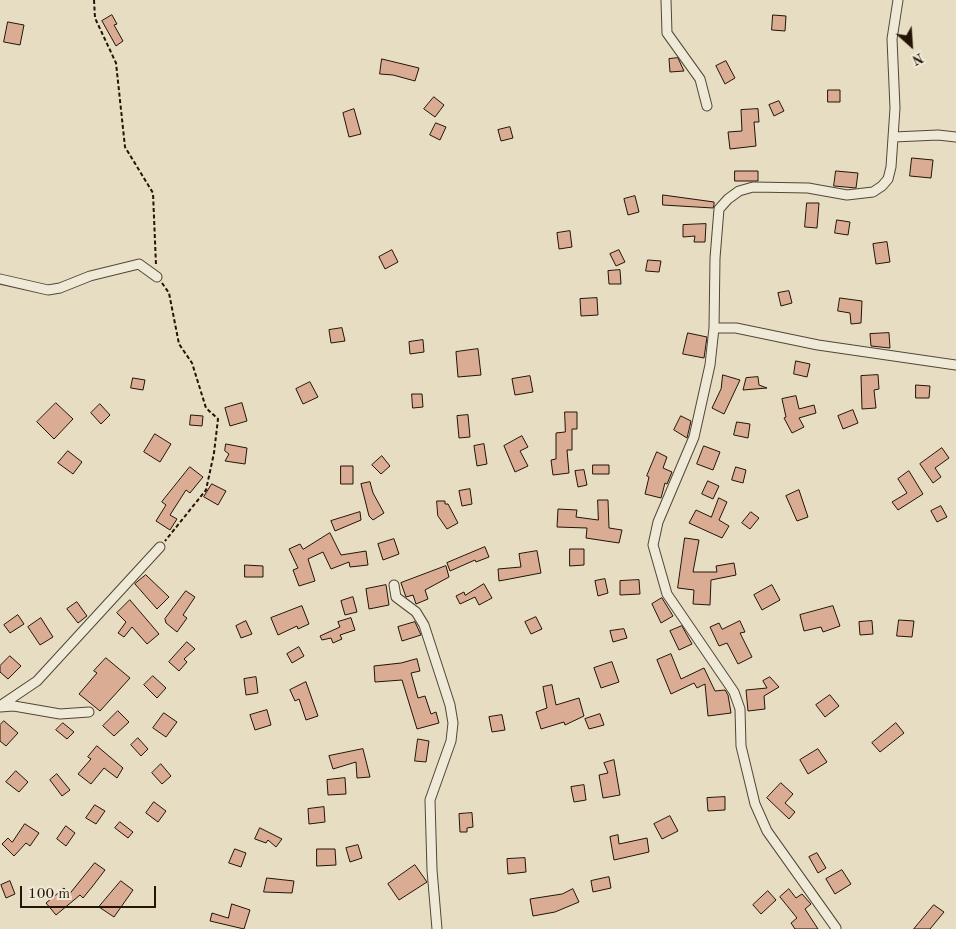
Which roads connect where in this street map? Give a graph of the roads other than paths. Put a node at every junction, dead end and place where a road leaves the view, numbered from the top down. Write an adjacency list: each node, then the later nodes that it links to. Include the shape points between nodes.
1 (666, 0): 3 (street, via 667,33 700,79)
2 (898, 0): 4 (street, via 892,39)
3 (707, 106)
4 (894, 137): 5 (street); 8 (street, via 888,179 873,192 847,195 808,188 753,187 728,198 718,209 716,222)
5 (956, 137)
6 (157, 277): 7 (street, via 139,264 48,290)
7 (0, 279)
8 (714, 328): 9 (street, via 736,328 818,345); 15 (street, via 710,365 694,437 658,522 653,545 667,594 734,692 740,709 741,746 751,791 767,831)
9 (956, 365)
10 (160, 547): 12 (street, via 37,681)
11 (394, 585): 14 (street, via 396,597 416,612 424,625 453,724 451,741 430,800)
12 (0, 707): 13 (street, via 14,706 60,714)
13 (89, 712)
14 (438, 929)
15 (836, 929)

